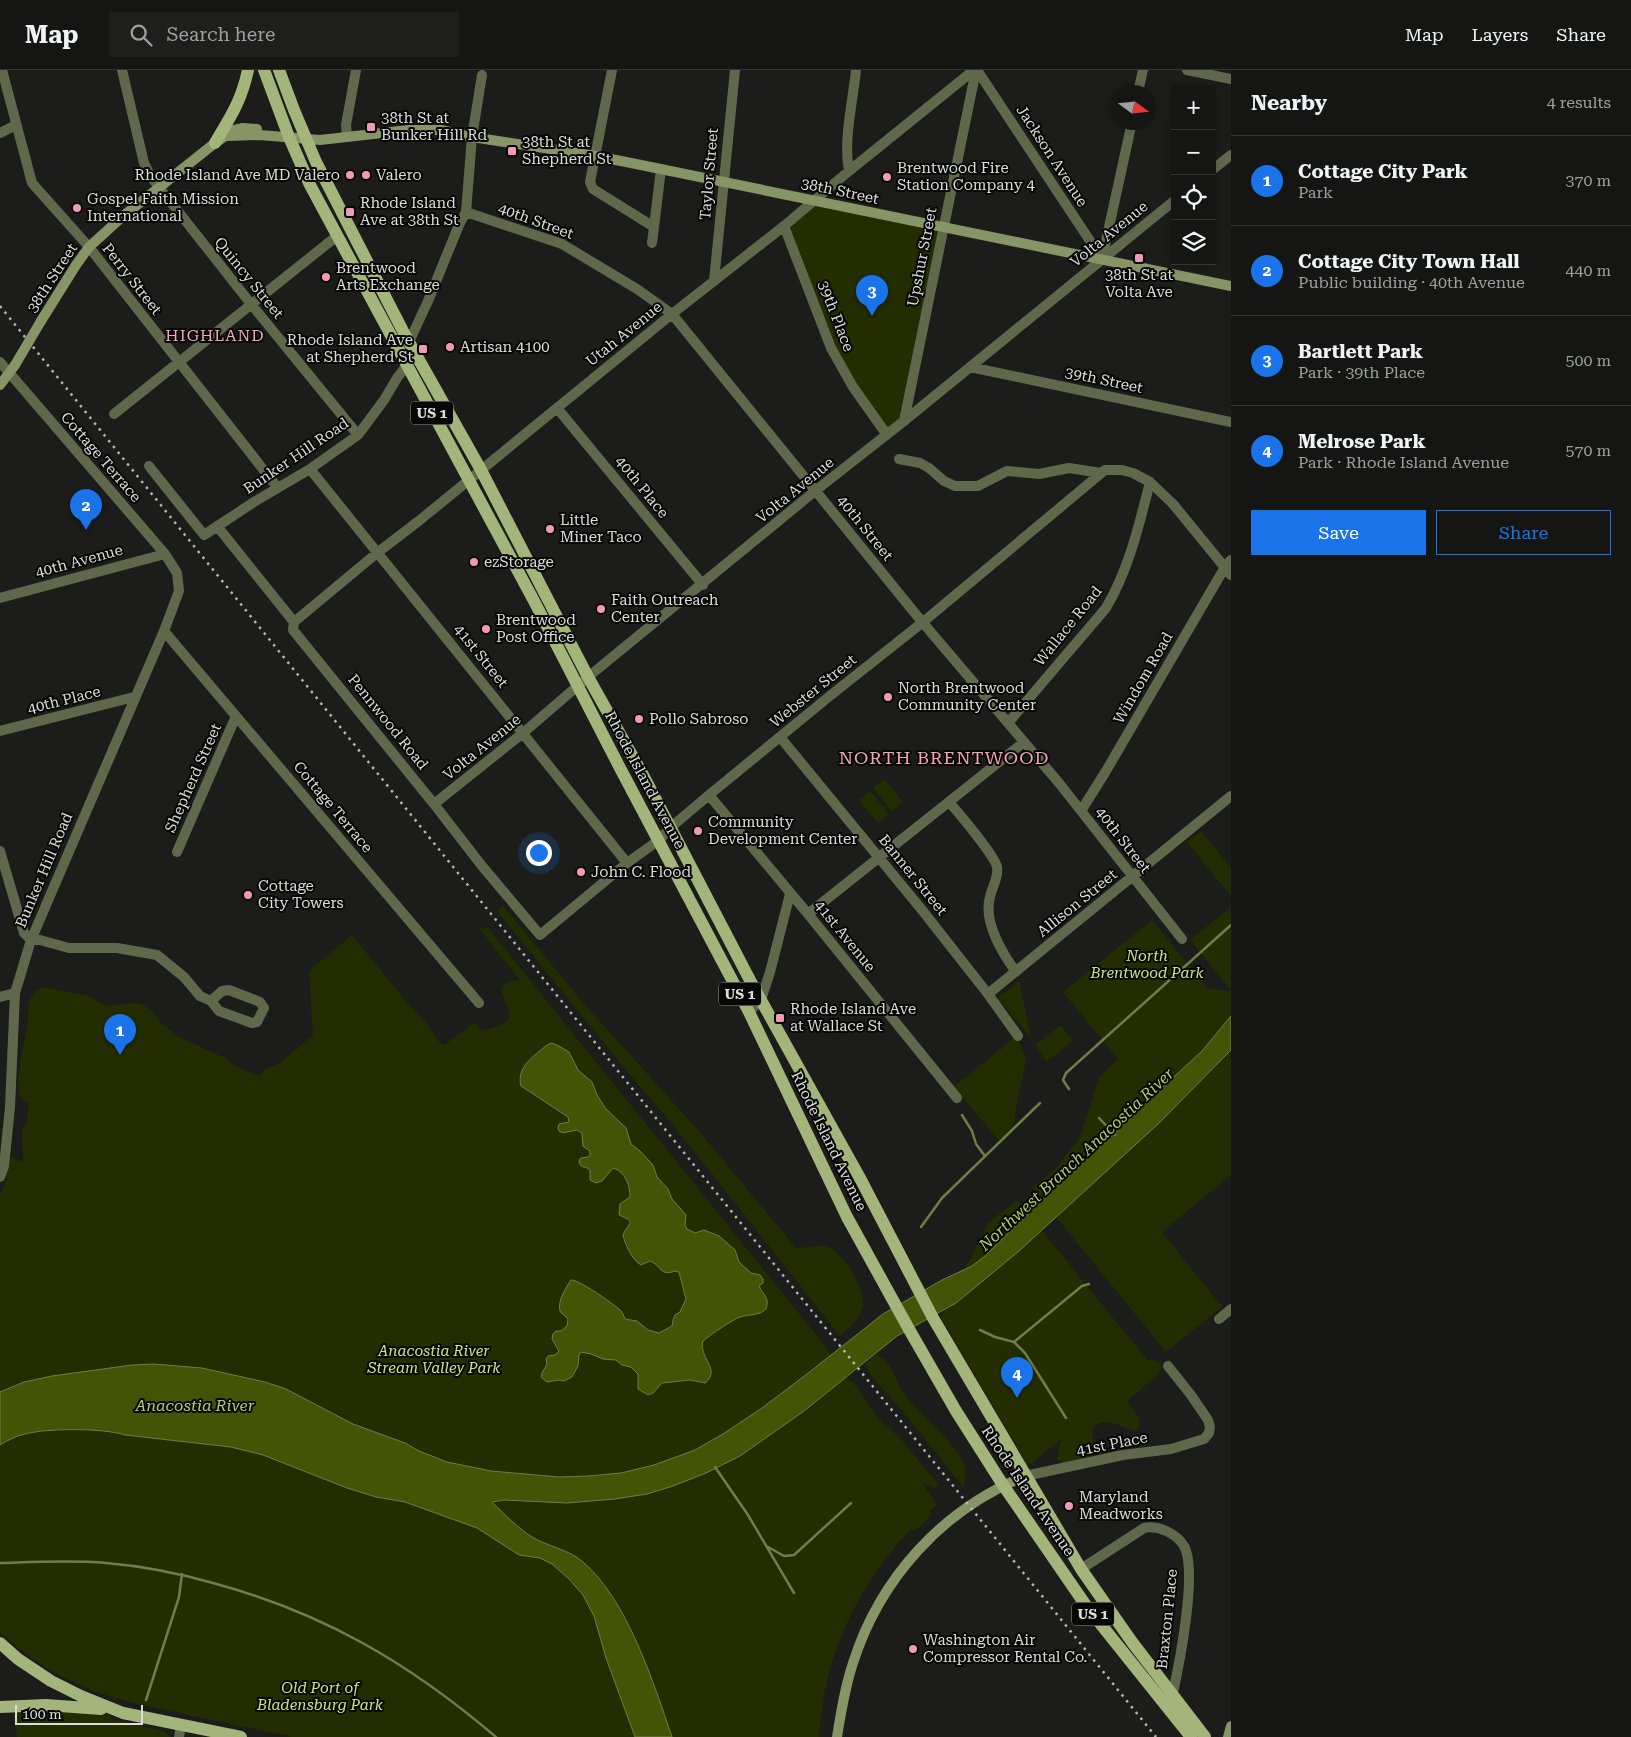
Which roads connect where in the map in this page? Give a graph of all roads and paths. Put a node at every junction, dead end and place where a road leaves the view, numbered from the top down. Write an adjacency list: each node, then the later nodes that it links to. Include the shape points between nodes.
1 (2, 70): 16 (street, Perry Street)
2 (122, 70): 30 (street, Quincy Street, via 144,162)
3 (248, 70): 23 (main road, via 243,93)
4 (264, 70): 20 (main road, Rhode Island Avenue / US 1)
5 (279, 70): 22 (main road, Rhode Island Avenue / US 1)
6 (356, 70): 19 (street)
7 (612, 70): 25 (street)
8 (735, 70): 29 (street, Taylor Street)
9 (856, 70): 28 (street, via 848,136)
10 (976, 70): 28 (street, Utah Avenue); 36 (street, Upshur Street); 40 (street, Jackson Avenue)
11 (1143, 70): 15 (street)
12 (1187, 70): 14 (street)
13 (482, 75): 21 (street)
14 (1231, 79)
15 (1140, 85)
16 (16, 125): 18 (street); 39 (street, Perry Street, via 32,183)
17 (1130, 130): 40 (street)
18 (0, 133)
19 (347, 136): 21 (main road, 38th Street, via 442,130); 22 (main road, 38th Street)
20 (289, 137): 22 (main road, 38th Street); 23 (main road, 38th Street, via 274,130 242,128); 37 (main road, Rhode Island Avenue / US 1)
21 (472, 137): 25 (main road, 38th Street); 33 (street)
22 (307, 140): 45 (main road, Rhode Island Avenue / US 1)
23 (214, 143): 30 (main road, 38th Street)
24 (1231, 155): 26 (street)
25 (596, 156): 27 (main road, 38th Street); 35 (street, via 590,182 593,189)
26 (1216, 167)
27 (661, 169): 29 (main road, 38th Street); 35 (street)
28 (849, 171): 31 (street, Utah Avenue)
29 (723, 182): 31 (main road, 38th Street); 41 (street, Taylor Street)
30 (159, 189): 39 (main road, 38th Street); 43 (street, Quincy Street)
31 (814, 200): 34 (street, Utah Avenue); 36 (main road, 38th Street)
32 (1171, 203): 40 (street, Volta Avenue)
33 (466, 212): 44 (street, 40th Street, via 562,244 637,288); 45 (street)
34 (784, 226): 41 (street, Utah Avenue); 57 (street, 39th Place, via 831,348 852,387)
35 (654, 227): 38 (street)
36 (943, 228): 40 (main road, 38th Street); 54 (street, Upshur Street)
37 (337, 236): 43 (street); 48 (main road, Rhode Island Avenue / US 1)
38 (652, 243)
39 (89, 247): 47 (street, Perry Street); 50 (main road, 38th Street, bridge)
40 (1102, 259): 42 (main road, 38th Street); 49 (street, Volta Avenue)
41 (714, 282): 44 (street, Utah Avenue)
42 (1231, 286)
43 (251, 304): 47 (street); 56 (street, Quincy Street)
44 (672, 314): 52 (street, Utah Avenue); 66 (street, 40th Street)
45 (409, 342): 61 (main road, Rhode Island Avenue / US 1)
46 (0, 362): 50 (street, Cottage Terrace)
47 (178, 362): 53 (street); 65 (street, Perry Street)
48 (408, 365): 56 (street, Bunker Hill Road); 63 (main road, Rhode Island Avenue / US 1)
49 (970, 367): 54 (street, Volta Avenue); 55 (street, 39th Street)
50 (12, 370): 51 (main road, 38th Street); 69 (street, Cottage Terrace)
51 (0, 385)
52 (557, 408): 61 (street, Utah Avenue); 71 (street, 40th Place)
53 (114, 414)
54 (904, 421): 57 (street, Volta Avenue)
55 (1231, 422)
56 (358, 435): 60 (street, Bunker Hill Road)
57 (887, 435): 66 (street, Volta Avenue)
58 (900, 459): 62 (street, via 920,463 955,486 978,486 1008,471 1039,474 1069,468)
59 (149, 466): 67 (street, Bunker Hill Road, via 204,535)
60 (310, 468): 65 (street, Bunker Hill Road); 68 (street, 41st Street)
61 (481, 470): 63 (street, Utah Avenue); 77 (main road, Rhode Island Avenue / US 1)
62 (1103, 471): 64 (street, via 1122,470); 75 (street, Webster Street)
63 (469, 480): 68 (street, Utah Avenue); 78 (main road, Rhode Island Avenue / US 1)
64 (1150, 482): 70 (street); 81 (street, Wallace Road, via 1130,556 1106,608)
65 (277, 488): 67 (street, Bunker Hill Road)
66 (815, 492): 71 (street, Volta Avenue); 75 (street, 40th Street)
67 (217, 526): 74 (street, Pennwood Road)
68 (376, 553): 74 (street, Utah Avenue); 83 (street, 41st Street)
69 (165, 554): 72 (street, Cottage Terrace, via 177,573); 73 (street, 40th Avenue)
70 (1229, 567): 90 (street, Windom Road)
71 (703, 585): 77 (street, Volta Avenue)
72 (179, 591): 76 (street, Bunker Hill Road)
73 (0, 598)
74 (294, 622): 89 (street, Pennwood Road, via 293,630)
75 (923, 622): 81 (street, 40th Street); 84 (street, Webster Street)
76 (164, 631): 79 (street, Bunker Hill Road); 80 (street, Cottage Terrace)
77 (588, 677): 78 (street, Volta Avenue); 91 (main road, Rhode Island Avenue / US 1)
78 (578, 687): 83 (street, Volta Avenue); 92 (main road, Rhode Island Avenue / US 1)
79 (134, 697): 82 (street, 40th Place); 103 (street, Bunker Hill Road)
80 (236, 716): 94 (street, Shepherd Street); 110 (street, Cottage Terrace)
81 (1008, 723): 85 (street, 40th Street)
82 (0, 731)
83 (523, 733): 89 (street, Volta Avenue); 96 (street, 41st Street)
84 (780, 737): 86 (street, Webster Street); 95 (street, Banner Street)
85 (1024, 742): 88 (street); 90 (street, 40th Street)
86 (709, 795): 91 (street, Webster Street); 99 (street, 41st Avenue)
87 (1231, 796): 98 (street, Allison Street)
88 (949, 802): 95 (street); 104 (street, via 996,860 998,874 989,898 988,915 999,946)
89 (434, 804): 101 (street, Pennwood Road)
90 (1081, 810): 98 (street, 40th Street)
91 (670, 828): 92 (street, Webster Street); 108 (main road, Rhode Island Avenue / US 1)
92 (659, 840): 96 (street, Webster Street); 111 (main road, Rhode Island Avenue / US 1)
93 (0, 851): 97 (street)
94 (177, 852)
95 (880, 857): 100 (street); 106 (street, Banner Street)
96 (627, 863): 101 (street, Webster Street)
97 (2, 864): 103 (street, via 24,933)
98 (1132, 877): 102 (street, 40th Street); 104 (street, Allison Street)
99 (790, 894): 100 (street, 41st Avenue); 108 (street)
100 (808, 914): 113 (street, 41st Avenue)
101 (540, 936)
102 (1182, 939)
103 (31, 940): 105 (street, Bunker Hill Road); 109 (street, via 69,948 117,948 157,955 184,977 200,996)
104 (1016, 972): 106 (street, Allison Street)
105 (16, 993): 107 (street); 114 (street, Bunker Hill Road, via 10,1107)
106 (988, 994): 112 (street, Banner Street)
107 (0, 997)
108 (761, 1000): 111 (street); 119 (main road, Rhode Island Avenue / US 1, via 933,1318)
109 (212, 1001): 109 (street, via 219,1011 252,1023 257,1022 264,1008 260,1002 229,990 222,991)
110 (479, 1003)
111 (749, 1012): 120 (main road, Rhode Island Avenue / US 1, via 847,1216 956,1411)
112 (1018, 1036)
113 (957, 1098)
114 (2, 1165): 115 (street, Bunker Hill Road)
115 (0, 1177)
116 (1231, 1310): 117 (street)
117 (1219, 1319)
118 (1168, 1366): 119 (street, 41st Place, via 1208,1420 1209,1433 1204,1439 1171,1449 1122,1455)
119 (1025, 1476): 120 (main road); 121 (main road, Rhode Island Avenue / US 1)
120 (1003, 1485): 129 (main road, via 945,1523 917,1551 888,1590 869,1622 853,1662); 130 (main road, Rhode Island Avenue / US 1, via 1087,1607)
121 (1082, 1569): 123 (main road, Rhode Island Avenue / US 1); 123 (street, Braxton Place, via 1144,1528 1170,1533 1183,1545 1189,1583)
122 (0, 1643): 125 (main road, via 51,1681)
123 (1172, 1697): 131 (main road, Rhode Island Avenue / US 1)
124 (1, 1708): 125 (main road, via 63,1706)
125 (124, 1713): 127 (main road)
126 (1231, 1726): 132 (main road)
127 (180, 1731): 128 (main road)
128 (241, 1737)
129 (837, 1737)
130 (1192, 1737)
131 (1205, 1737)
132 (1228, 1737)

